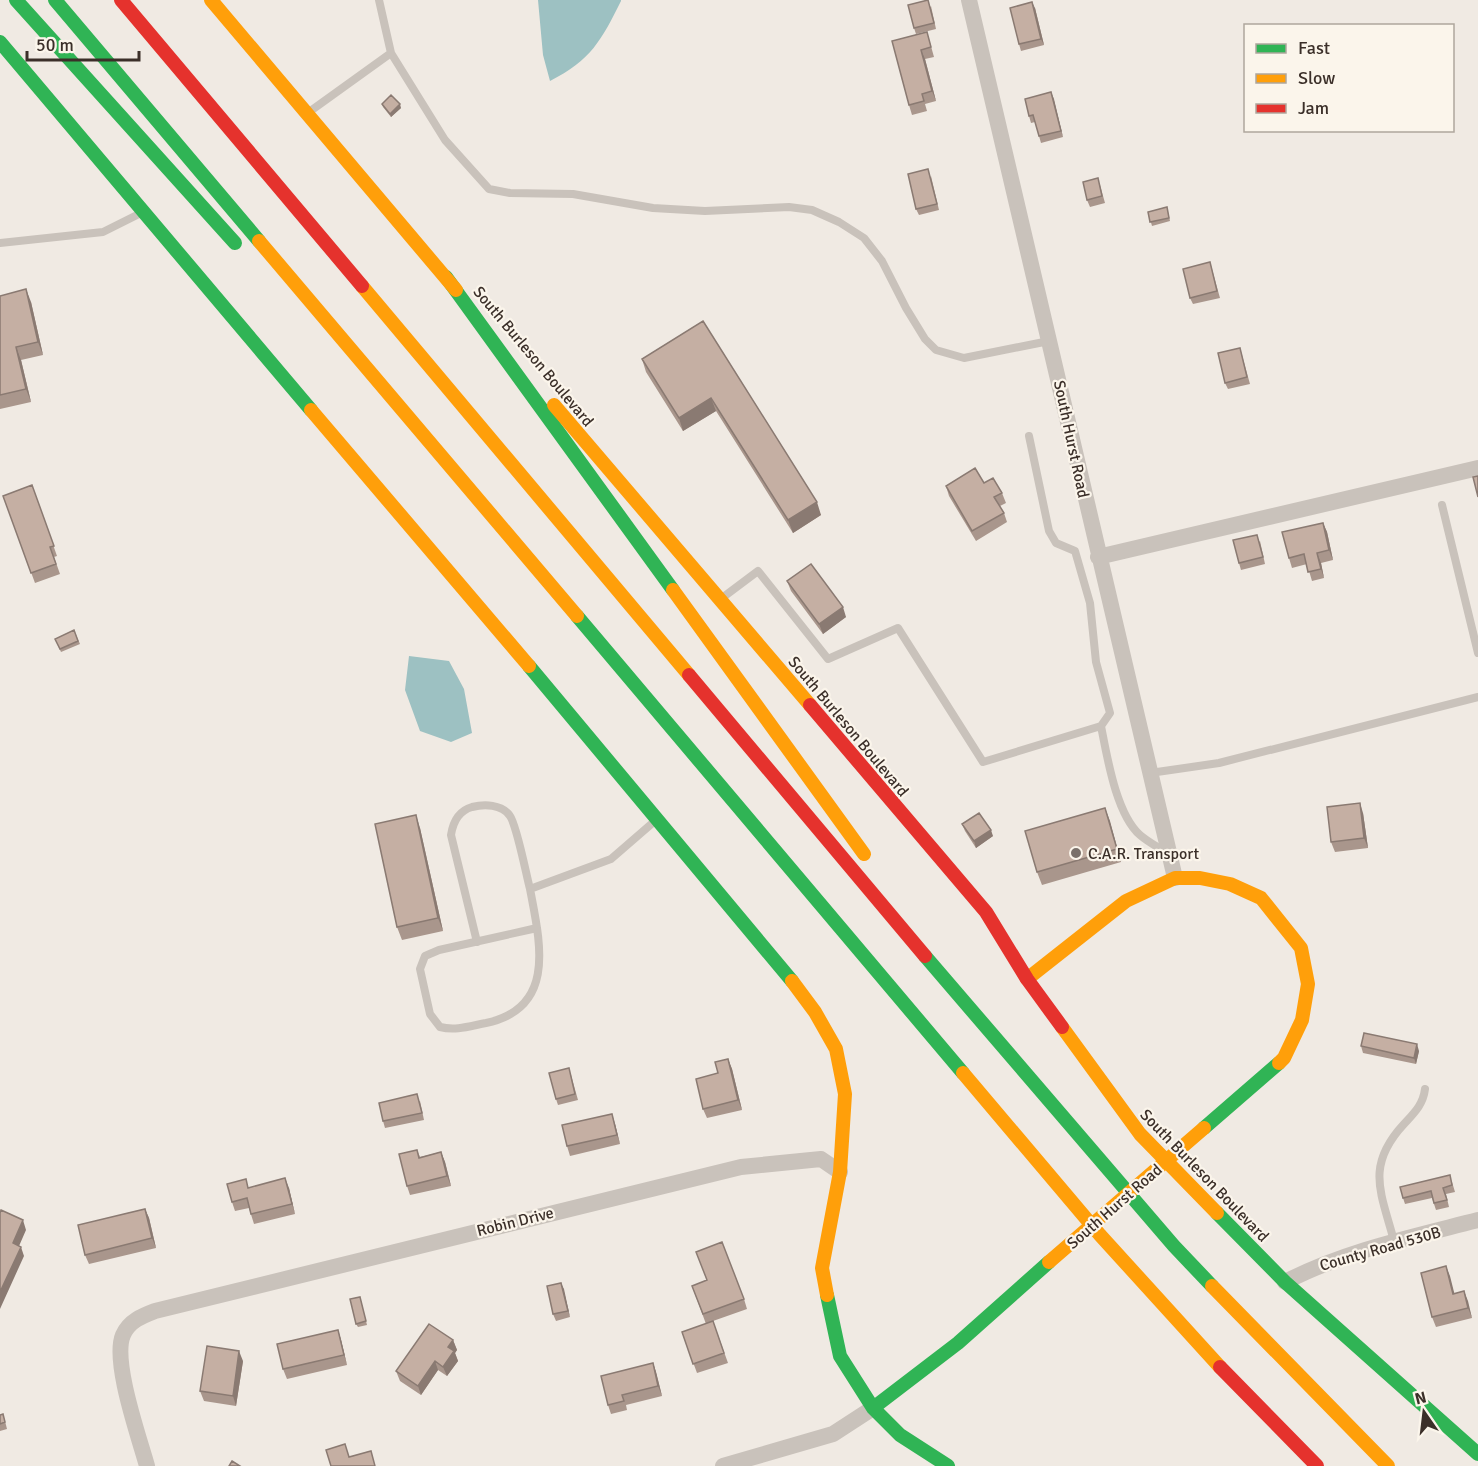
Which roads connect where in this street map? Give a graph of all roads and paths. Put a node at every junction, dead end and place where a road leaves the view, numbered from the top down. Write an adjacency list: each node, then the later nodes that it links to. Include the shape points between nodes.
1 (16, 0): 12 (main road)
2 (56, 0): 16 (main road)
3 (121, 0): 35 (main road)
4 (379, 0): 8 (lane)
5 (969, 0): 14 (street, South Hurst Road)
6 (215, 2): 9 (main road, South Burleson Boulevard)
7 (1, 45): 10 (main road)
8 (392, 53): 9 (lane); 14 (lane, via 445,140 489,189 573,194 653,208 812,210 864,238 882,261 925,339 936,350 964,358)
9 (306, 114): 13 (main road, South Burleson Boulevard)
10 (144, 211): 11 (lane, via 103,232); 26 (main road)
11 (0, 243)
12 (245, 255)
13 (446, 277): 21 (main road, South Burleson Boulevard); 28 (main road)
14 (1049, 341): 20 (street, South Hurst Road)
15 (348, 370): 16 (main road)
16 (391, 398): 46 (main road, via 1100,1235 1187,1333)
17 (1029, 436): 24 (lane, via 1049,531 1056,543 1075,551 1090,603 1096,662 1110,713)
18 (1478, 468): 20 (street)
19 (1442, 505): 22 (lane)
20 (1098, 557): 25 (street, South Hurst Road)
21 (719, 599): 24 (lane, via 758,571 828,659 898,628 983,762); 34 (main road, South Burleson Boulevard, via 986,912)
22 (1478, 653)
23 (1478, 697): 25 (lane, via 1219,763)
24 (1101, 726): 27 (lane, via 1112,777 1126,816 1138,834)
25 (1150, 773): 27 (street, South Hurst Road)
26 (658, 818): 30 (lane, via 611,859); 37 (main road, via 775,957 836,1049 845,1094)
27 (1170, 855): 29 (street, South Hurst Road)
28 (873, 865)
29 (1175, 878): 34 (main road, South Hurst Road, via 1126,901); 41 (main road, South Hurst Road, bridge, via 1230,884 1261,897 1301,948 1308,984 1302,1020 1284,1058 958,1343)
30 (530, 889): 32 (lane); 33 (lane, via 510,816 486,804 469,808 454,820 451,835)
31 (899, 903): 35 (main road)
32 (537, 928): 33 (lane); 33 (lane, via 541,963 531,994 516,1014 453,1030 440,1028 430,1014 420,969 425,956)
33 (477, 942)
34 (1027, 979): 40 (main road, South Burleson Boulevard, via 1140,1134)
35 (953, 989): 47 (main road, via 1174,1246)
36 (1425, 1089): 39 (lane, via 1419,1108 1382,1153 1380,1190)
37 (840, 1172): 41 (main road, via 822,1268 840,1356); 43 (street, Robin Drive, via 821,1159 741,1167 397,1249 136,1319 123,1334 119,1346)
38 (1478, 1220): 39 (street, County Road 530B)
39 (1394, 1241): 40 (street, County Road 530B, via 1317,1265)
40 (1285, 1282): 42 (main road, South Burleson Boulevard)
41 (873, 1408): 44 (street, via 833,1434); 45 (main road, via 900,1435)
42 (1478, 1454)
43 (147, 1466)
44 (723, 1466)
45 (948, 1466)
46 (1317, 1466)
47 (1388, 1466)

